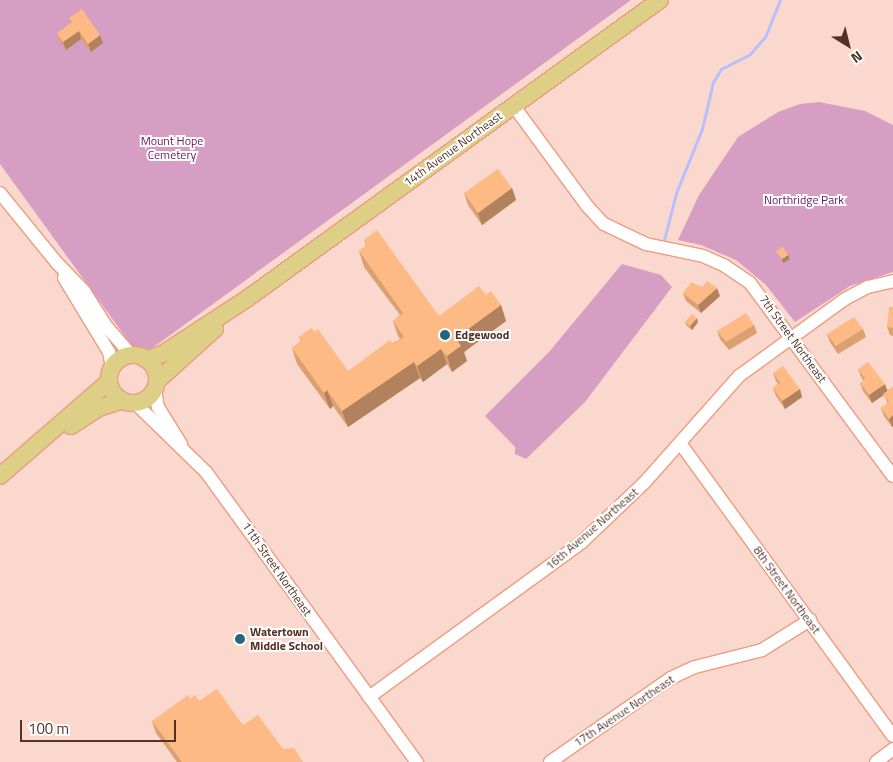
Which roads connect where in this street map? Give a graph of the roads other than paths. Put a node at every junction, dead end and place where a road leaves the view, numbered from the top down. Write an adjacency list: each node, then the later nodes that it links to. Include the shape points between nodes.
1 (660, 0): 2 (main road, 14th Avenue Northeast)
2 (513, 105): 6 (main road, 14th Avenue Northeast); 7 (street, 7th Street Northeast, via 604,224 634,240 689,252 725,266 759,292)
3 (0, 193): 4 (street)
4 (56, 262): 8 (street, via 84,292 106,326); 9 (street, via 109,352)
5 (893, 281): 7 (street, 16th Avenue Northeast, via 857,292)
6 (248, 298): 8 (main road, 14th Avenue Northeast, via 164,353); 10 (main road, 14th Avenue Northeast)
7 (792, 337): 12 (street, 16th Avenue Northeast, via 729,385); 15 (street, 7th Street Northeast)
8 (139, 358): 9 (main road, via 123,357); 10 (main road, via 156,373)
9 (110, 375): 11 (main road); 14 (main road)
10 (156, 385): 11 (main road, via 147,399); 13 (street, 11th Street Northeast, via 158,407)
11 (128, 402): 13 (street, 11th Street Northeast); 14 (main road, via 99,408)
12 (680, 443): 16 (street, 8th Street Northeast); 17 (street, 16th Avenue Northeast, via 625,502 568,552)
13 (187, 452): 17 (street, 11th Street Northeast, via 228,500)
14 (0, 476)
15 (893, 476)
16 (810, 620): 18 (street, 8th Street Northeast); 21 (street, 17th Avenue Northeast, via 762,650 695,667 671,678)
17 (369, 697): 20 (street, 11th Street Northeast)
18 (893, 736)
19 (893, 749): 22 (street)
20 (416, 762)
21 (550, 762)
22 (876, 762)

